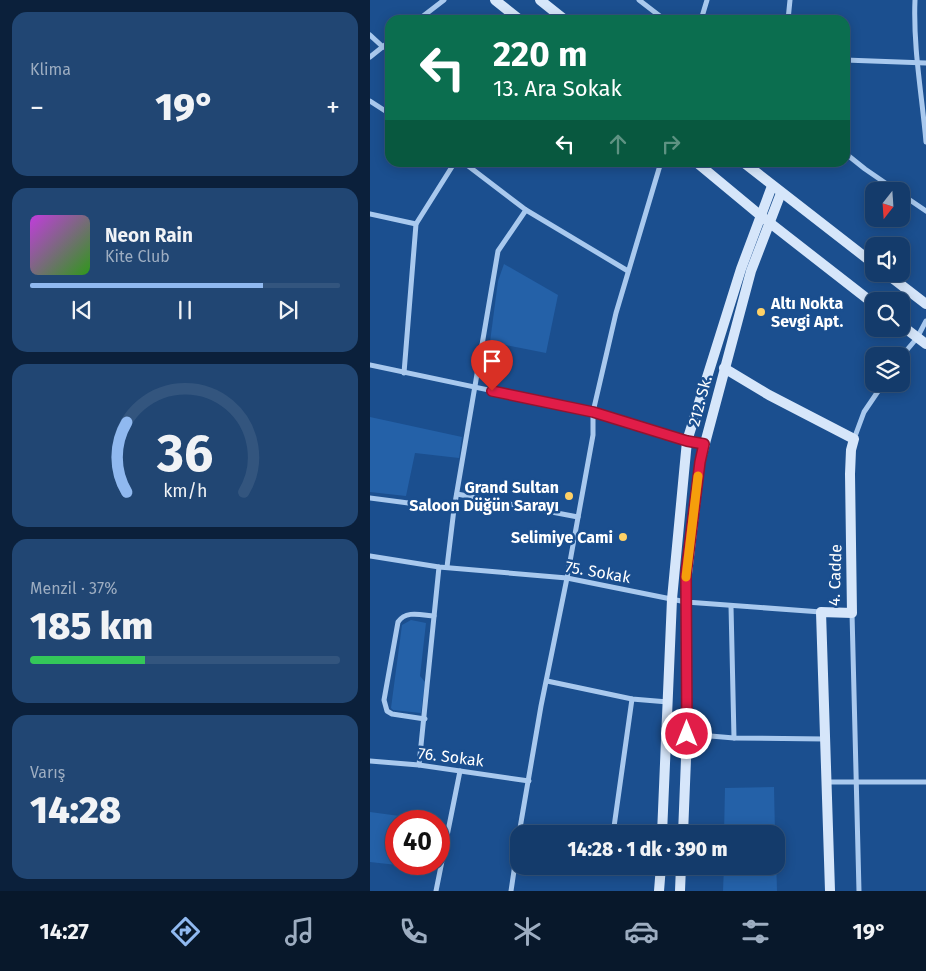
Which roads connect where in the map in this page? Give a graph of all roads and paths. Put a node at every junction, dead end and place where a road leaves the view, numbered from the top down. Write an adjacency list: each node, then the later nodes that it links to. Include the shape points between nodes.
1 (444, 0): 8 (street)
2 (495, 0): 9 (street)
3 (540, 0): 10 (street)
4 (638, 0): 11 (street)
5 (707, 0): 12 (street)
6 (790, 0): 13 (street)
7 (916, 0): 18 (street)
8 (424, 15)
9 (514, 15)
10 (559, 15)
11 (658, 15)
12 (702, 15)
13 (788, 15)
14 (370, 35): 15 (street)
15 (383, 47): 16 (street)
16 (370, 57)
17 (850, 60): 18 (street)
18 (916, 62): 19 (street); 22 (street)
19 (926, 63)
20 (370, 101): 21 (street)
21 (385, 111)
22 (926, 142)
23 (850, 157): 29 (street)
24 (452, 167): 37 (street)
25 (470, 167): 33 (street)
26 (659, 167): 39 (street)
27 (702, 167): 36 (street)
28 (749, 167): 30 (street)
29 (884, 182)
30 (772, 186): 31 (street); 36 (street)
31 (781, 193): 36 (street, 212. Sk.); 38 (street)
32 (910, 200): 34 (street)
33 (526, 210): 39 (street); 51 (street, via 498,251)
34 (926, 211)
35 (370, 214): 37 (street)
36 (765, 219): 41 (street); 49 (street, 212. Sk.); 55 (street, via 741,269)
37 (416, 224): 50 (street)
38 (865, 257)
39 (628, 271): 53 (street)
40 (897, 282): 42 (street)
41 (865, 297)
42 (926, 304)
43 (926, 321): 45 (street)
44 (910, 332): 45 (street)
45 (917, 338): 46 (street); 47 (street)
46 (926, 344)
47 (910, 347)
48 (370, 365): 50 (street)
49 (724, 368): 54 (street); 56 (street, 212. Sk.)
50 (404, 373): 51 (street)
51 (475, 388): 53 (street); 57 (street)
52 (878, 392): 54 (street, via 864,412)
53 (593, 412): 55 (street); 60 (street)
54 (854, 439): 69 (street, 4. Cadde, via 850,468)
55 (687, 441): 56 (street); 65 (street)
56 (704, 444): 66 (street, 212. Sk., via 686,574)
57 (457, 494): 59 (street); 60 (street)
58 (370, 498): 59 (street)
59 (454, 508): 63 (street)
60 (578, 517): 64 (street)
61 (370, 556): 62 (street, 75. Sokak)
62 (439, 567): 63 (street, 75. Sokak); 70 (street)
63 (447, 567): 64 (street, 75. Sokak)
64 (567, 578): 65 (street, 75. Sokak); 71 (street)
65 (672, 599): 66 (street, 75. Sokak); 73 (street)
66 (686, 602): 67 (street, 75. Sokak); 75 (street, 212. Sk.)
67 (731, 606): 68 (street, 75. Sokak); 76 (street)
68 (821, 612): 69 (street, 4. Cadde); 77 (street, 4. Cadde)
69 (852, 613): 83 (street)
70 (434, 616): 74 (street); 74 (street, via 408,614 398,622 384,700 387,711 392,714)
71 (547, 681): 72 (street); 81 (street)
72 (632, 699): 73 (street); 86 (street)
73 (668, 702): 87 (street)
74 (425, 719): 79 (street)
75 (687, 734): 76 (street); 88 (street, 212. Sk.)
76 (734, 738): 77 (street)
77 (825, 740): 82 (street, 4. Cadde)
78 (370, 762): 79 (street, 76. Sokak)
79 (419, 765): 80 (street, 76. Sokak)
80 (460, 771): 81 (street, 76. Sokak); 92 (street)
81 (529, 780): 85 (street)
82 (826, 782): 83 (street); 96 (street, 4. Cadde)
83 (856, 782): 84 (street); 97 (street)
84 (926, 782)
85 (521, 825)
86 (614, 825)
87 (662, 825)
88 (683, 825)
89 (513, 875): 93 (street)
90 (660, 875): 94 (street)
91 (681, 875): 95 (street)
92 (436, 891)
93 (510, 891)
94 (659, 891)
95 (680, 891)
96 (830, 891)
97 (859, 891)

